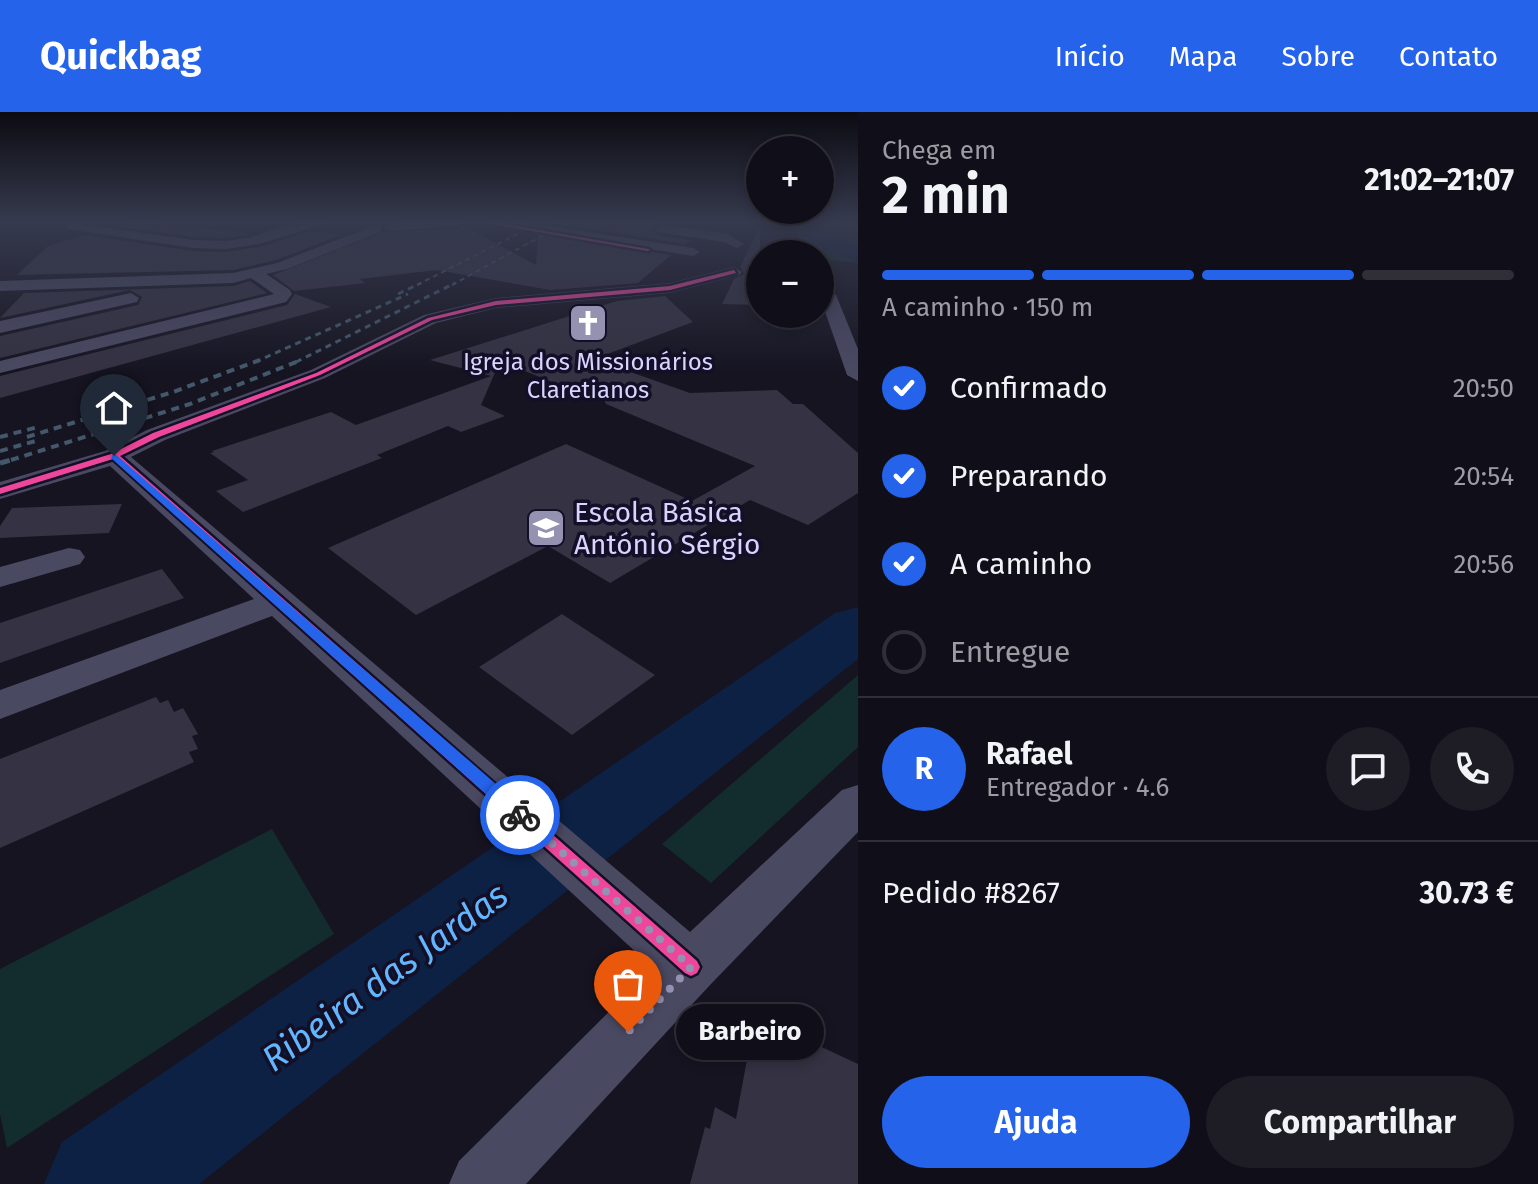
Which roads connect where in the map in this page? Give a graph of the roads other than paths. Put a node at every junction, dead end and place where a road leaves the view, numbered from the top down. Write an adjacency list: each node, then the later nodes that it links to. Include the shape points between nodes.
1 (258, 272): 4 (street)
2 (673, 272): 5 (street)
3 (721, 272): 6 (street)
4 (255, 274): 7 (street); 12 (street, via 284,294)
5 (671, 274): 6 (street); 9 (street)
6 (709, 278): 9 (street)
7 (211, 280): 8 (street); 11 (street)
8 (0, 286)
9 (627, 292): 14 (street, via 496,303 430,319 318,374)
10 (834, 311): 13 (street)
11 (0, 327)
12 (0, 367)
13 (858, 375)
14 (114, 456): 15 (street); 18 (street)
15 (0, 491)
16 (69, 557): 17 (street)
17 (0, 577)
18 (281, 601): 19 (street); 21 (street)
19 (0, 705)
20 (858, 803): 21 (street)
21 (691, 967): 22 (street)
22 (482, 1184)

